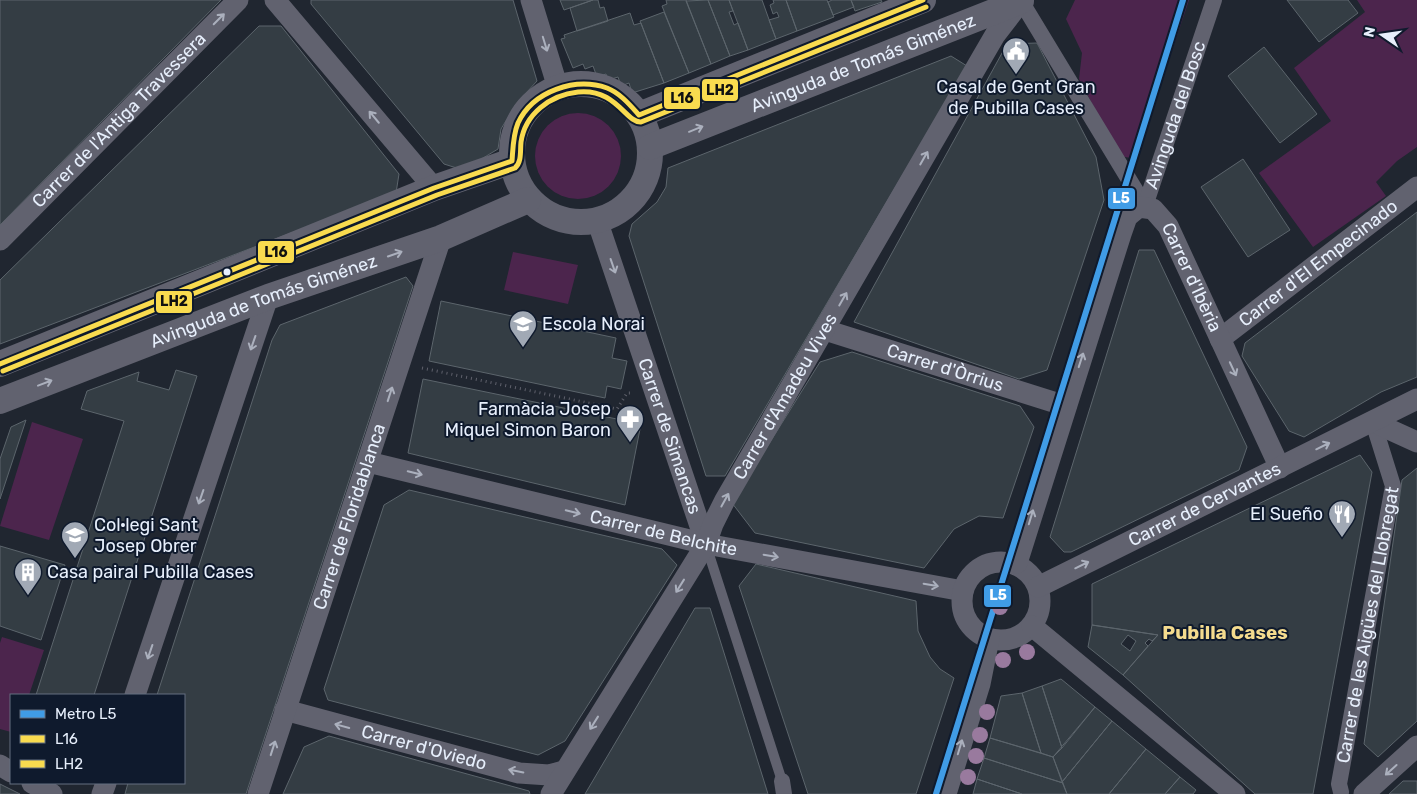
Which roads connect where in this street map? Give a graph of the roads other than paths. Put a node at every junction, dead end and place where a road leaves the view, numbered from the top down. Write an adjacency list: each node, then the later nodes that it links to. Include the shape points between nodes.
1 (238, 0): 17 (street, Carrer de l'Antiga Travessera, one-way to 1)
2 (275, 0): 12 (street, one-way to 2)
3 (531, 0): 7 (street, one-way to 7)
4 (923, 0): 8 (street, Avinguda de Tomás Giménez)
5 (1214, 0): 14 (street, Avinguda del Bosc)
6 (1022, 1): 9 (street, Avinguda de Tomás Giménez, one-way to 6); 14 (street, Carrer d'Ibèria); 19 (street, Carrer d'Amadeu Vives, one-way to 6, via 995,35)
7 (558, 88): 8 (street, via 585,83 606,88 625,99); 10 (street, via 546,92 531,104 520,120 513,138)
8 (639, 115): 9 (street)
9 (650, 147): 15 (street, via 649,167 631,201 615,213)
10 (512, 161): 12 (street, Avinguda de Tomás Giménez); 13 (street)
11 (1417, 187): 20 (street, Carrer d'El Empecinado)
12 (434, 188): 21 (street, Avinguda de Tomás Giménez)
13 (528, 200): 15 (street, via 555,217 576,222); 16 (street, Avinguda de Tomás Giménez)
14 (1145, 206): 20 (street, Carrer d'Ibèria, via 1158,212 1168,226); 24 (street, Avinguda del Bosc, one-way to 14, via 1127,217 1135,209)
15 (597, 220): 29 (street, Carrer de Simancas, one-way to 29)
16 (441, 238): 18 (street, Avinguda de Tomás Giménez, one-way to 16); 27 (street, Carrer de Floridablanca, one-way to 16)
17 (0, 240)
18 (268, 297): 23 (street, Avinguda de Tomás Giménez, one-way to 18); 35 (street, one-way to 35)
19 (825, 330): 24 (street, Carrer d'Òrrius); 29 (street, Carrer d'Amadeu Vives, one-way to 19, via 725,500)
20 (1220, 339): 28 (street, Carrer d'Ibèria, one-way to 28)
21 (0, 364)
22 (1417, 399): 25 (street)
23 (0, 401)
24 (1066, 406): 30 (street, Avinguda del Bosc, one-way to 24)
25 (1372, 422): 26 (street); 28 (street, Carrer de Cervantes, one-way to 25); 41 (street, Carrer de les Aigües del Llobregat, via 1393,486 1339,784)
26 (1417, 442)
27 (368, 462): 29 (street, Carrer de Belchite, one-way to 29); 36 (street, Carrer de Floridablanca)
28 (1280, 468): 31 (street, Carrer de Cervantes, one-way to 28)
29 (706, 544): 32 (street, Carrer de Belchite, one-way to 32); 38 (street, Carrer d'Amadeu Vives, one-way to 38); 40 (lane, Carrer de Simancas)
30 (1017, 563): 31 (street); 32 (street, via 993,562 980,568 969,578)
31 (1038, 587): 33 (street, via 1041,600)
32 (963, 591): 34 (street, via 962,606 966,620 976,632)
33 (1032, 626): 34 (street, via 1012,639); 46 (street)
34 (989, 639): 45 (street, one-way to 34, via 980,684)
35 (135, 694)
36 (285, 710): 38 (street, Carrer d'Oviedo, one-way to 36, via 549,775 519,773); 43 (street, Carrer de Floridablanca, one-way to 36)
37 (1417, 746): 47 (street, one-way to 47)
38 (564, 771): 44 (street, Carrer d'Amadeu Vives)
39 (34, 784): 42 (street)
40 (783, 787)
41 (1341, 792)
42 (52, 794)
43 (258, 794)
44 (551, 794)
45 (946, 794)
46 (1235, 794)
47 (1364, 794)

